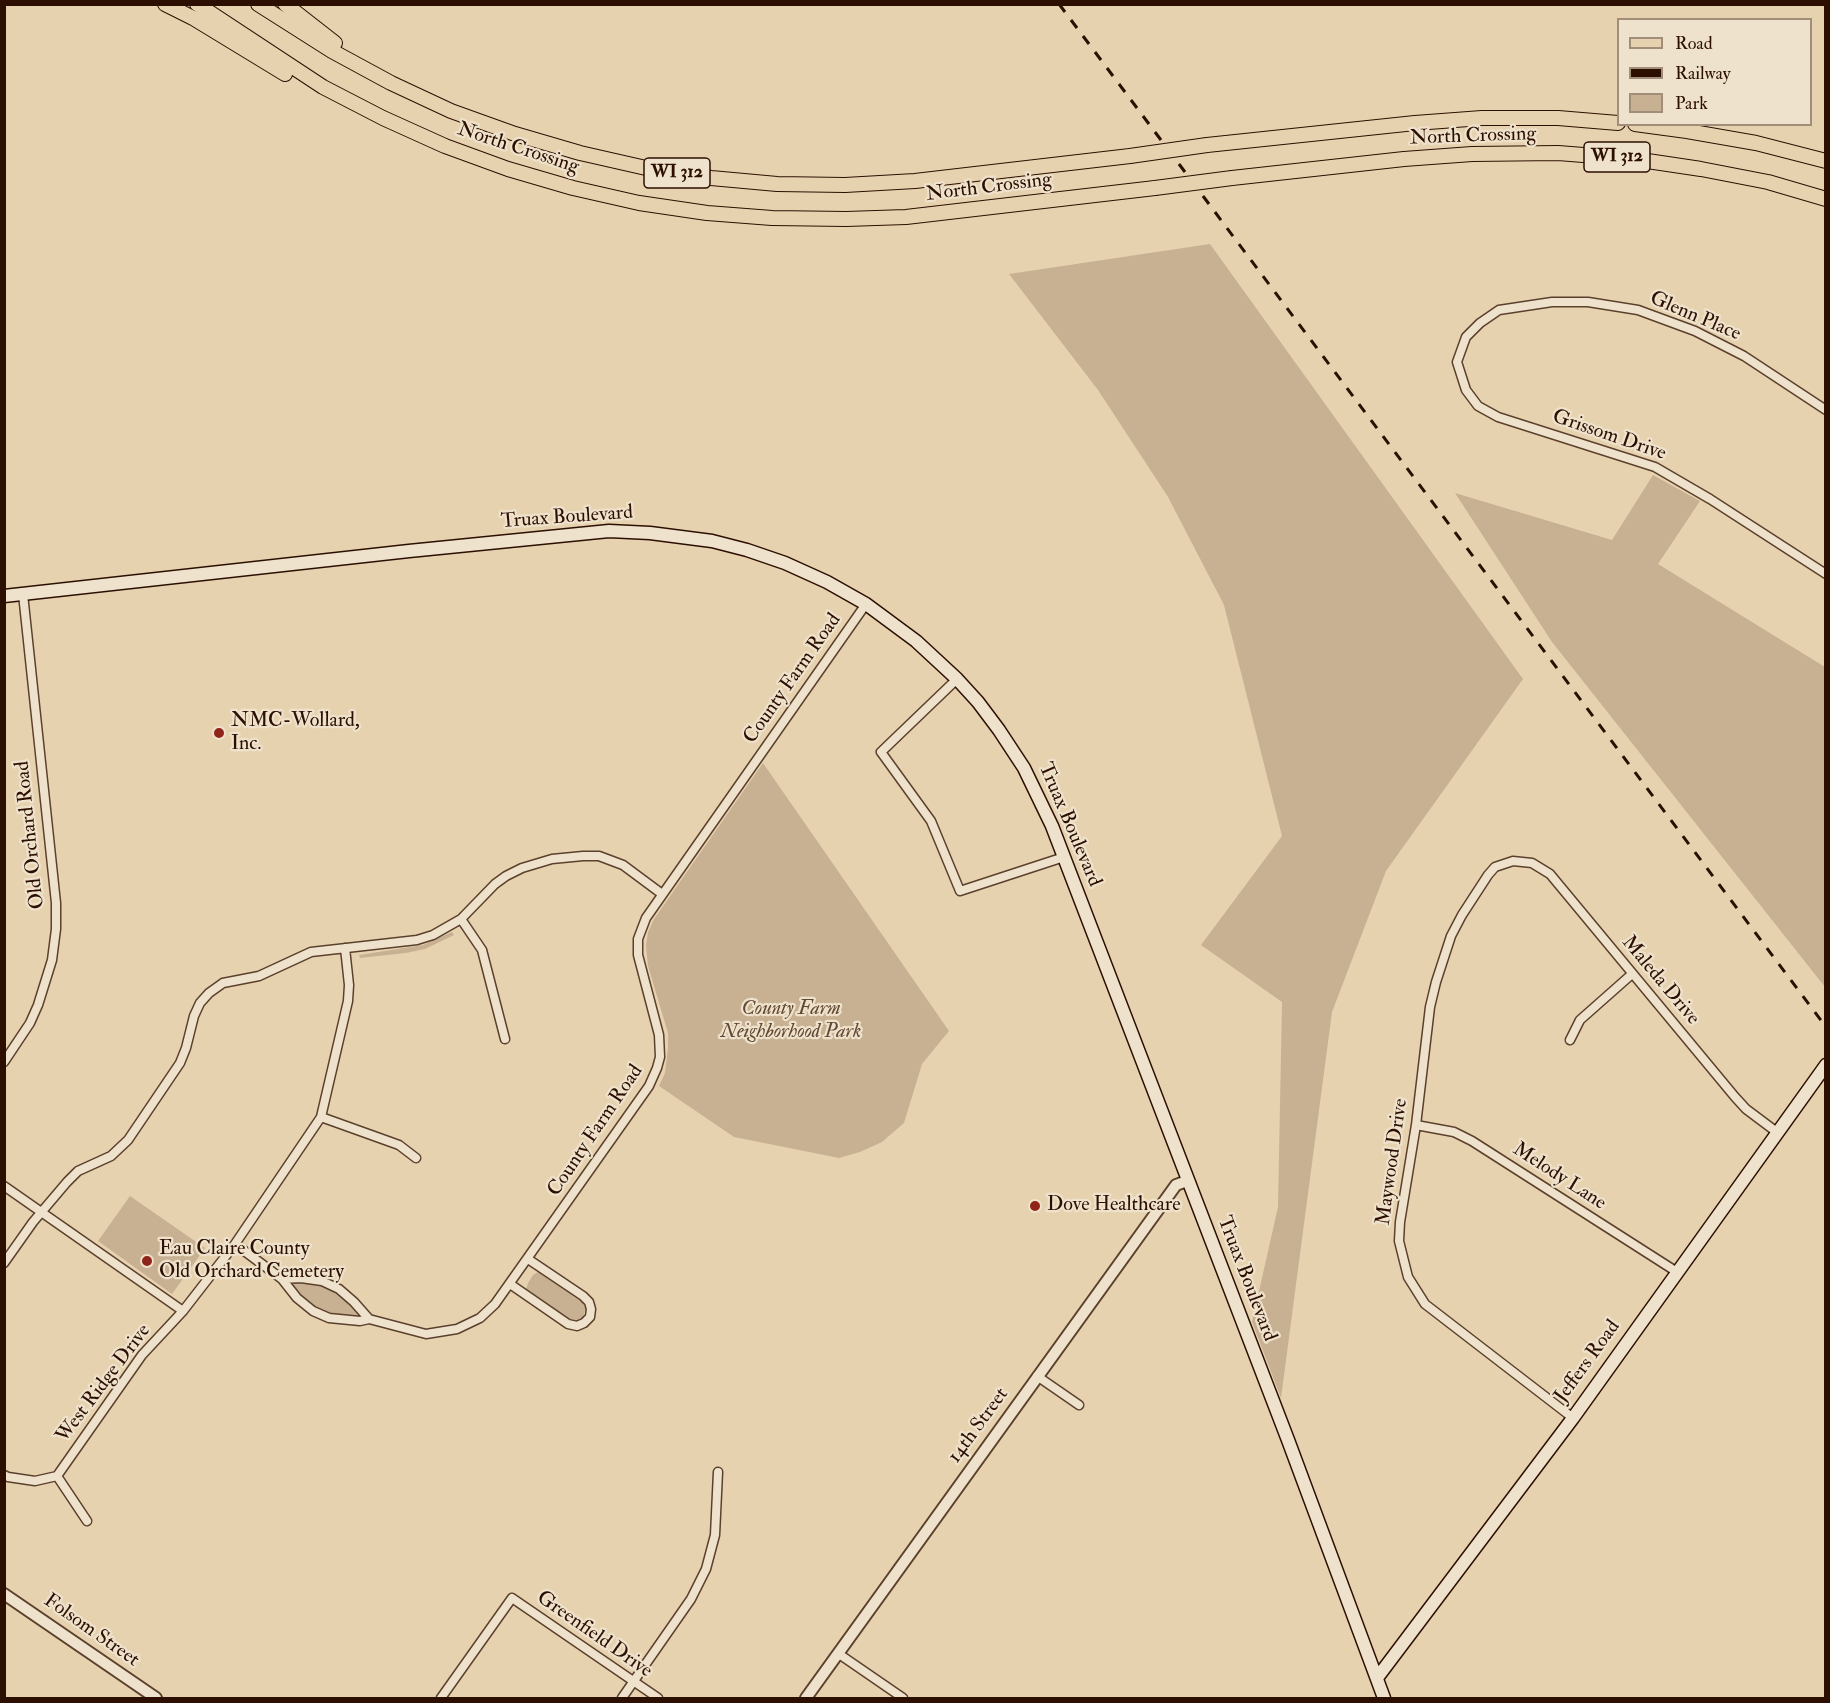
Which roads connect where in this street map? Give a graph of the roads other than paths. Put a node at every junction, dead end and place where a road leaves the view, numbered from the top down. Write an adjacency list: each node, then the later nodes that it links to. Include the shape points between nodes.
1 (165, 4): 6 (main road, via 285,74)
2 (197, 4): 6 (main road, North Crossing)
3 (258, 4): 5 (main road, North Crossing / WI 312)
4 (285, 4): 5 (main road)
5 (391, 83): 7 (main road, North Crossing / WI 312, bridge, via 451,111 580,153 646,168 777,184 915,180 1482,118)
6 (323, 87): 10 (main road, North Crossing / WI 312, bridge, via 445,146 573,188 639,203 772,218 906,217 1472,154 1558,153 1634,159 1767,182)
7 (1617, 123)
8 (1652, 126): 9 (main road, WI 312, via 1756,143)
9 (1826, 161)
10 (1826, 198)
11 (1457, 362): 12 (street, Glenn Place, via 1466,337 1499,310 1552,302 1588,302 1638,310 1695,331 1744,356); 13 (street, Grissom Drive, via 1466,390 1478,406 1498,417 1655,467)
12 (1826, 410)
13 (1826, 574)
14 (23, 594): 15 (main road, Truax Boulevard); 16 (main road, Truax Boulevard, via 609,531 680,536 747,550 827,582); 26 (street, Old Orchard Road, via 56,929 52,960 38,1005)
15 (4, 596)
16 (866, 604): 17 (main road, Truax Boulevard, via 916,640); 20 (street, County Farm Road)
17 (957, 679): 18 (main road, Truax Boulevard, via 1024,768); 18 (street, via 881,752 931,821 960,891)
18 (1064, 857): 32 (main road, Truax Boulevard)
19 (1513, 861): 23 (street, Maleda Drive, via 1532,862 1550,874); 29 (street, Maywood Drive, via 1495,867 1478,889 1443,958 1431,1007)
20 (662, 894): 21 (street, via 623,866 599,856 552,859 506,876); 36 (street, County Farm Road, via 640,929 638,946 641,972 659,1035 657,1068 649,1086)
21 (461, 919): 22 (street, via 417,940); 24 (street, via 482,950)
22 (345, 948): 28 (street, West Ridge Drive, via 348,1001); 34 (street, via 311,952 259,976 223,983 209,993 194,1016 180,1063 128,1140 111,1156 78,1171)
23 (1632, 975): 25 (street, via 1580,1020); 30 (street, Maleda Drive, via 1746,1109)
24 (505, 1039)
25 (1570, 1040)
26 (4, 1062)
27 (1825, 1066): 30 (main road, Jeffers Road)
28 (321, 1117): 31 (street, via 399,1145); 35 (street, West Ridge Drive)
29 (1416, 1125): 38 (street, Melody Lane, via 1454,1132 1472,1141); 45 (street, Maywood Drive, via 1399,1241 1416,1293 1439,1317)
30 (1778, 1133): 38 (main road, Jeffers Road)
31 (416, 1158)
32 (1187, 1181): 43 (street, 14th Street, via 1176,1185); 52 (main road, Truax Boulevard)
33 (4, 1186): 34 (street)
34 (42, 1212): 37 (street); 41 (street)
35 (235, 1244): 39 (street, County Farm Road); 41 (street, West Ridge Drive)
36 (528, 1259): 40 (street, County Farm Road); 40 (street, via 583,1296 591,1309 590,1317 577,1326 568,1324)
37 (4, 1263)
38 (1677, 1272): 45 (main road, Jeffers Road)
39 (282, 1280): 42 (street, County Farm Road, via 322,1281 339,1289); 42 (street, County Farm Road, via 297,1298 321,1315 348,1321)
40 (510, 1284): 42 (street, County Farm Road, via 480,1318 457,1329 426,1334)
41 (183, 1311): 48 (street, West Ridge Drive, via 142,1355)
42 (369, 1318)
43 (1037, 1376): 44 (street); 51 (street, 14th Street)
44 (1079, 1405)
45 (1573, 1418): 52 (main road, Jeffers Road)
46 (718, 1472): 53 (street, via 715,1535 706,1569 691,1599)
47 (4, 1475): 48 (street, via 35,1481)
48 (57, 1476): 49 (street)
49 (87, 1521)
50 (4, 1594): 54 (street, Folsom Street)
51 (839, 1654): 58 (street, 14th Street); 59 (street)
52 (1377, 1678): 60 (main road, Truax Boulevard)
53 (634, 1682): 55 (street, Greenfield Drive, via 512,1598); 56 (street); 57 (street, Greenfield Drive)
54 (156, 1698)
55 (441, 1698)
56 (622, 1698)
57 (658, 1698)
58 (806, 1698)
59 (903, 1698)
60 (1384, 1698)

